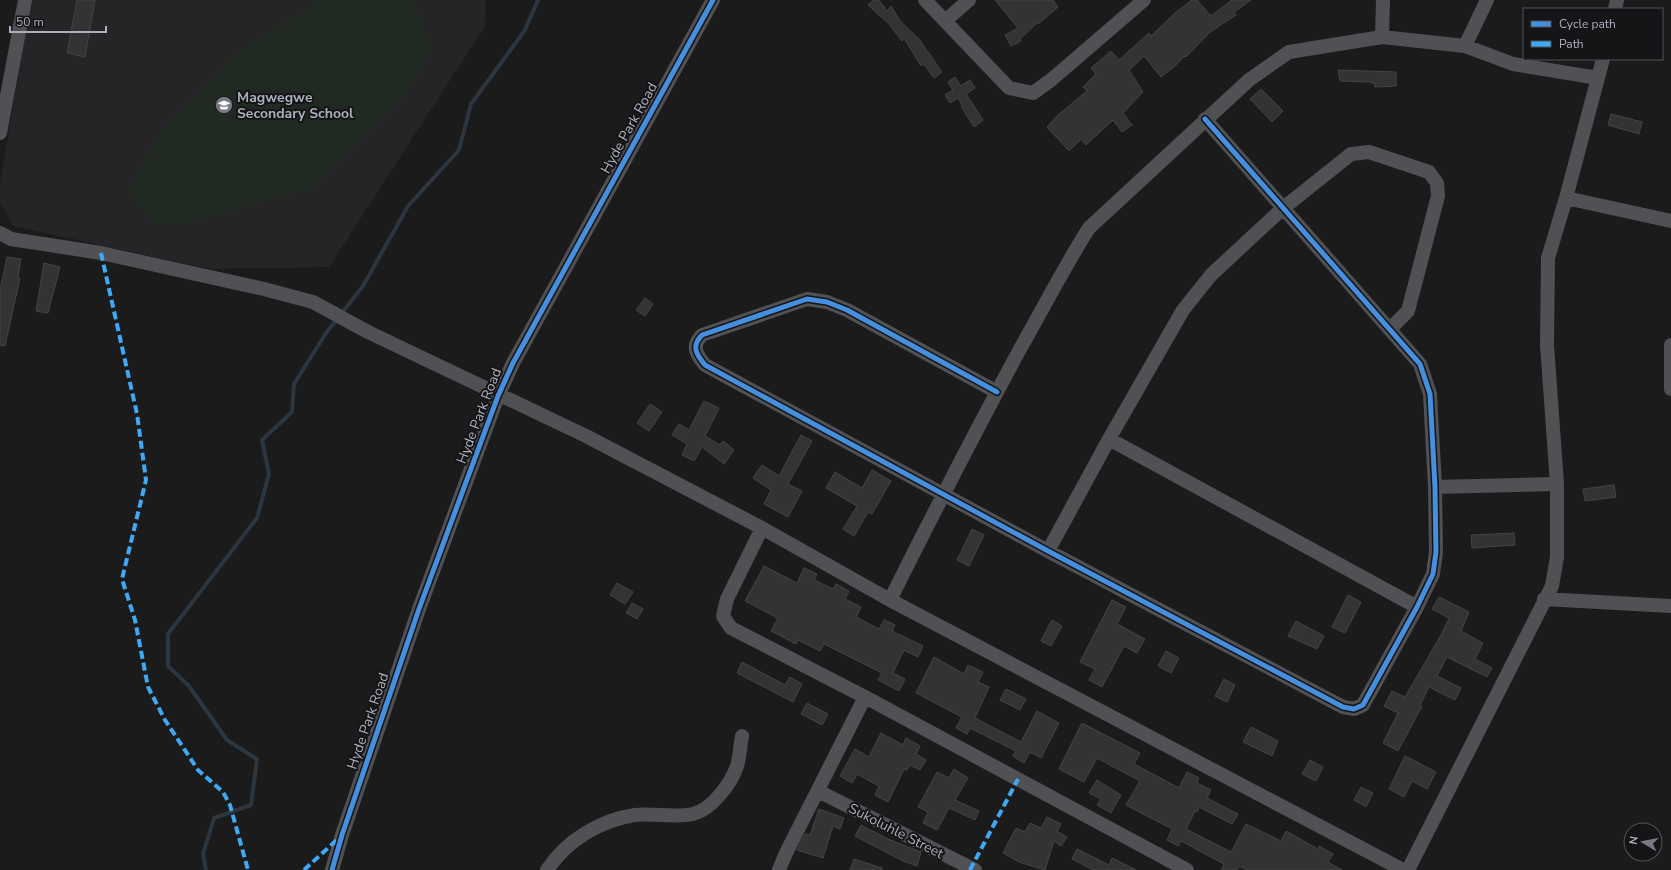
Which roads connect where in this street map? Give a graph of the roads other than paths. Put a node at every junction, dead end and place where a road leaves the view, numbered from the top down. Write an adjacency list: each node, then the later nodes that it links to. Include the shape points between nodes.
1 (25, 0): 14 (street)
2 (713, 0): 23 (street, Hyde Park Road, via 520,349)
3 (925, 0): 8 (street)
4 (969, 0): 8 (street)
5 (1144, 0): 8 (street, via 1033,93 1009,88)
6 (1383, 0): 9 (street)
7 (1487, 0): 10 (street)
8 (945, 21)
9 (1382, 37): 10 (street); 13 (street, via 1289,52 1250,80)
10 (1465, 46): 12 (street, via 1513,64)
11 (1603, 60): 12 (street)
12 (1598, 78): 15 (street)
13 (1205, 119): 16 (street); 22 (street, via 1089,228)
14 (0, 133)
15 (1566, 198): 17 (street); 25 (street, via 1548,258 1547,345)
16 (1282, 209): 19 (street); 19 (street, via 1350,154 1369,152 1429,172 1438,183 1435,209 1408,311); 24 (street, via 1211,275 1183,310)
17 (1671, 221)
18 (0, 233): 23 (street, via 11,239 101,253 313,302)
19 (1390, 329): 26 (street, via 1420,364 1426,378 1430,394)
20 (1671, 345): 21 (street)
21 (1671, 389)
22 (997, 392): 27 (street); 27 (street, via 847,310 827,302 807,299 702,335 697,340 694,347 705,365)
23 (498, 396): 28 (street, via 586,436); 37 (street, Hyde Park Road, via 419,609)
24 (1109, 439): 29 (street); 33 (street)
25 (1557, 484): 26 (street); 30 (street, via 1557,557 1552,586)
26 (1435, 487): 33 (street, via 1436,552 1433,574)
27 (943, 494): 29 (street); 31 (street)
28 (762, 528): 31 (street); 34 (street, via 727,599 723,616 730,628)
29 (1048, 551): 33 (street, via 1343,707 1354,709 1363,704)
30 (1544, 598): 32 (street); 43 (street)
31 (890, 600): 42 (street)
32 (1671, 606)
33 (1417, 607)
34 (865, 697): 36 (street); 41 (street)
35 (742, 736): 38 (street, via 737,767 722,792 707,808 692,814 635,815 602,824 577,839)
36 (818, 791): 39 (street); 40 (street, Sukoluhle Street)
37 (332, 870)
38 (547, 870)
39 (779, 870)
40 (975, 870)
41 (1187, 870)
42 (1403, 870)
43 (1408, 870)

